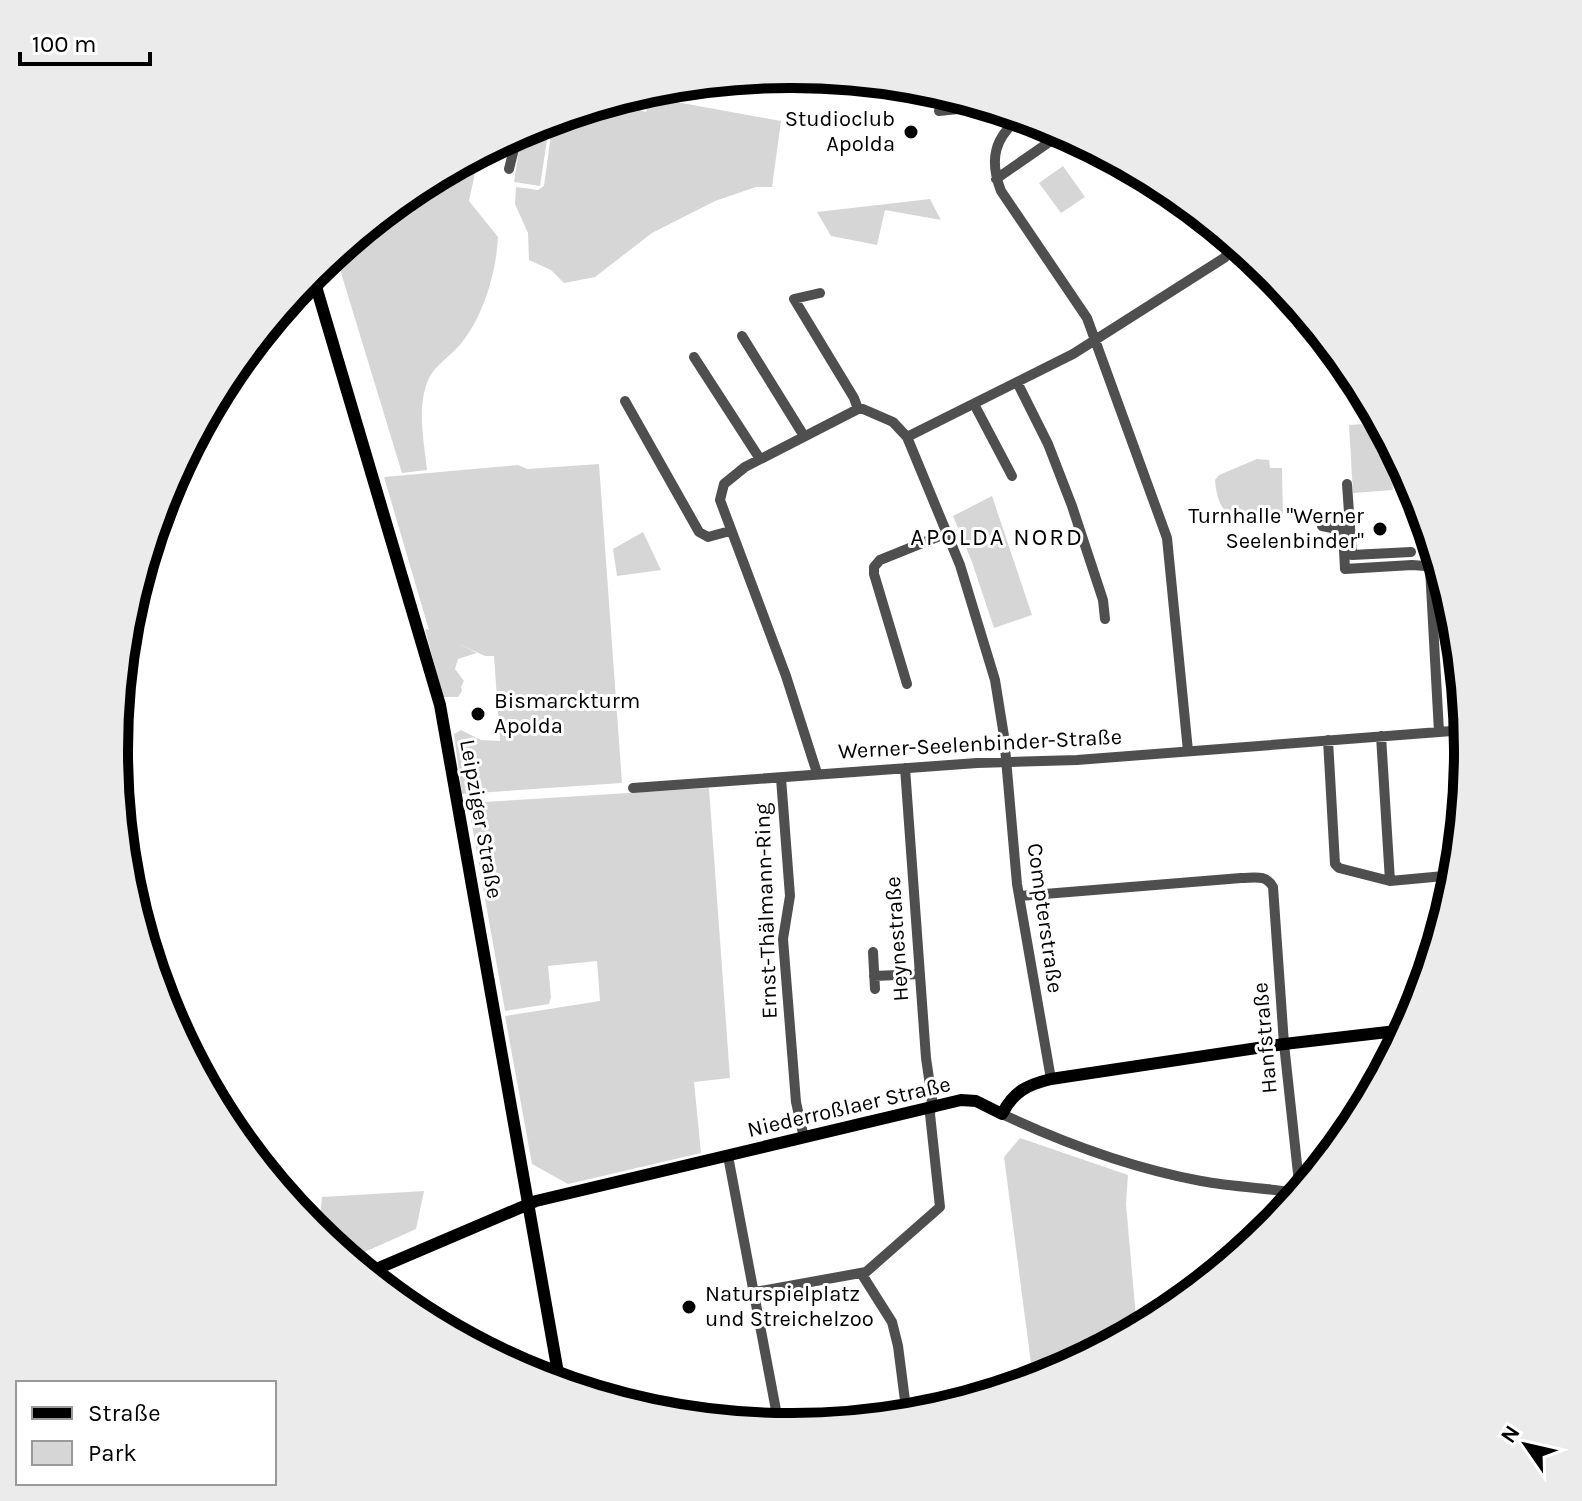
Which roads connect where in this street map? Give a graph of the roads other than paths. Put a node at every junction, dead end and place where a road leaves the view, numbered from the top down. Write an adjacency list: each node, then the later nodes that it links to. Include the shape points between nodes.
1 (955, 109): 2 (street)
2 (939, 111)
3 (1010, 125): 7 (street, via 999,139)
4 (1051, 141): 7 (street)
5 (514, 149): 6 (street)
6 (509, 169)
7 (996, 179): 12 (street)
8 (1229, 253): 12 (street)
9 (317, 289): 58 (main road, Leipziger Straße, via 440,705)
10 (820, 293): 17 (street, via 794,299)
11 (742, 336): 18 (street)
12 (1096, 340): 14 (street); 36 (street, via 1167,538)
13 (694, 357): 20 (street)
14 (1017, 382): 16 (street); 30 (street, via 1073,509)
15 (625, 401): 24 (street, via 699,532 708,537)
16 (974, 404): 19 (street); 21 (street)
17 (858, 409): 18 (street); 19 (street, via 893,422)
18 (804, 436): 20 (street)
19 (907, 437): 26 (street)
20 (760, 459): 24 (street, via 724,484 720,500)
21 (1012, 476)
22 (1347, 484): 25 (street)
23 (1322, 526): 25 (street)
24 (730, 531): 39 (street)
25 (1347, 531): 27 (street, via 1352,555); 28 (street, via 1345,569)
26 (947, 533): 31 (street, via 874,567); 37 (street, via 995,680)
27 (1411, 552)
28 (1427, 566)
29 (1435, 595): 33 (street)
30 (1105, 619)
31 (907, 684)
32 (1453, 731): 33 (street, Werner-Seelenbinder-Straße)
33 (1439, 732): 34 (street, Werner-Seelenbinder-Straße)
34 (1381, 736): 35 (street, Werner-Seelenbinder-Straße); 43 (street)
35 (1328, 740): 36 (street, Werner-Seelenbinder-Straße); 43 (street, via 1335,864)
36 (1188, 751): 37 (street, Werner-Seelenbinder-Straße)
37 (1007, 762): 38 (street, Werner-Seelenbinder-Straße); 44 (street, Compterstraße)
38 (905, 768): 39 (street, Werner-Seelenbinder-Straße); 46 (street, Heynestraße)
39 (817, 773): 40 (street, Werner-Seelenbinder-Straße)
40 (781, 778): 41 (street, Werner-Seelenbinder-Straße); 54 (street, Ernst-Thälmann-Ring, via 790,896 783,939)
41 (633, 788)
42 (1442, 876): 43 (street)
43 (1390, 881)
44 (1020, 896): 50 (street, Hanfstraße, via 1241,878 1270,881); 51 (street, Compterstraße)
45 (873, 952): 47 (street)
46 (920, 974): 47 (street); 52 (street, Heynestraße)
47 (874, 976): 48 (street)
48 (875, 989)
49 (1391, 1032): 50 (main road)
50 (1284, 1044): 51 (main road); 56 (street, Hanfstraße)
51 (1051, 1079): 53 (main road, via 1022,1088)
52 (931, 1107): 53 (main road, Niederroßlaer Straße, via 969,1100); 54 (main road, Niederroßlaer Straße); 60 (street, Heynestraße, via 940,1207)
53 (1002, 1114): 57 (street, via 1143,1167)
54 (804, 1138): 55 (main road, Niederroßlaer Straße)
55 (728, 1156): 58 (main road, Niederroßlaer Straße); 61 (street)
56 (1297, 1177)
57 (1286, 1190)
58 (528, 1204): 59 (main road, Niederroßlaer Straße); 62 (main road, Leipziger Straße)
59 (378, 1268)
60 (861, 1273): 61 (street); 63 (street, via 892,1322)
61 (755, 1292): 64 (street)
62 (558, 1371)
63 (905, 1402)
64 (777, 1413)

